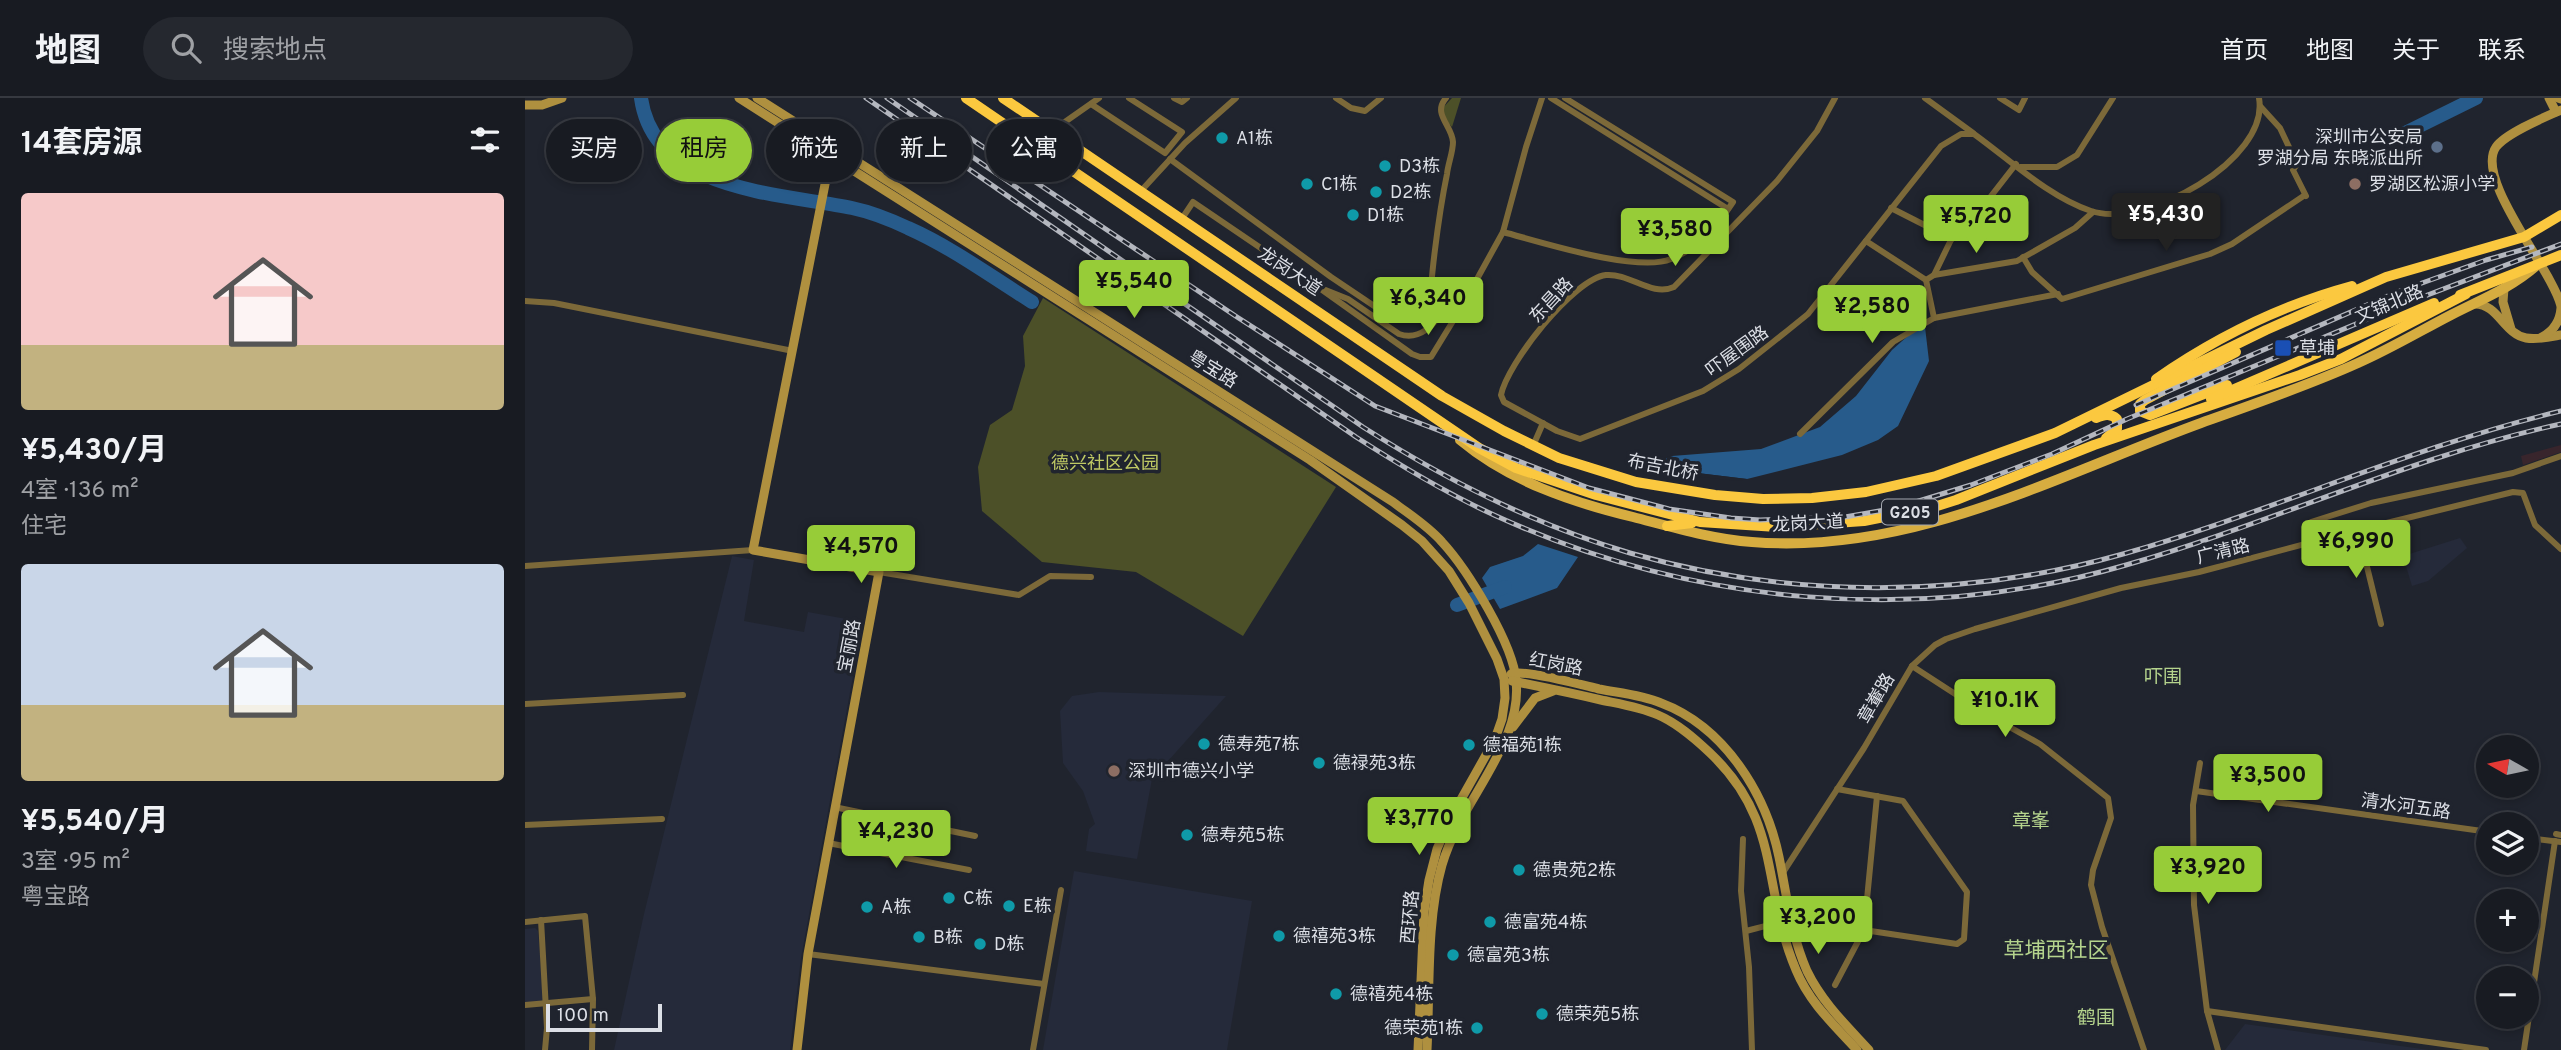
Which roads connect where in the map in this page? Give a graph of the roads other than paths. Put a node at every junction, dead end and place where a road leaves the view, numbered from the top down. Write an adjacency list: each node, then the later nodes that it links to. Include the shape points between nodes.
1 (562, 98): 26 (main road)
2 (739, 98): 29 (main road, 粤宝路)
3 (757, 98): 30 (main road, 粤宝路)
4 (966, 98): 76 (highway, 龙岗大道 / G205)
5 (1003, 98): 24 (highway, 龙岗大道 / G205)
6 (1099, 98): 25 (street)
7 (1129, 98): 25 (street, via 1182,132 1165,153)
8 (1174, 98): 9 (street, via 1182,102)
9 (1187, 98)
10 (1236, 98): 35 (street)
11 (1336, 98): 12 (street, via 1365,111)
12 (1381, 98)
13 (1446, 98): 67 (street, via 1440,111 1453,141 1438,228 1429,317)
14 (1542, 98): 46 (street)
15 (1551, 98): 42 (street)
16 (1565, 98): 42 (street, via 1733,202)
17 (1835, 98): 74 (street, 东昌路, via 1817,131 1777,181 1682,281 1666,290 1621,276 1593,279 1564,302)
18 (1925, 98): 33 (street)
19 (2000, 98): 20 (street, via 2019,110)
20 (2025, 98)
21 (2113, 98): 37 (street, via 2077,155 2057,167)
22 (2259, 98): 27 (street)
23 (2549, 98): 28 (main road)
24 (1016, 103): 31 (highway, 龙岗大道 / G205)
25 (1091, 104): 32 (street)
26 (525, 105)
27 (2260, 106): 43 (street, via 2237,153 2206,180 2140,211); 59 (street, via 2280,128 2305,195 2210,254 2062,299)
28 (2558, 111): 47 (main road, via 2504,139 2492,157 2495,180)
29 (771, 119)
30 (791, 119)
31 (1037, 119)
32 (1069, 119)
33 (1975, 134): 37 (street); 41 (street, 吓屋围路, via 1961,134 1941,146)
34 (1082, 152): 40 (highway, 龙岗大道 / G205)
35 (1170, 159): 40 (street); 64 (street)
36 (862, 164): 97 (main road, 粤宝路, via 1393,502 1442,542 1472,582)
37 (2018, 166): 43 (street, via 2056,194); 48 (street, via 1989,200 1965,211)
38 (862, 178): 98 (main road, 粤宝路, via 1310,460 1422,541 1462,591)
39 (826, 182): 71 (main road)
40 (1140, 192): 45 (highway, 龙岗大道 / G205)
41 (1891, 208): 48 (street); 49 (street, 吓屋围路)
42 (1728, 209): 46 (street, via 1686,252 1649,263)
43 (2093, 212): 51 (street, via 2075,228)
44 (2561, 215): 47 (highway, 文锦北路 / G205)
45 (1181, 220): 57 (street, via 1193,202); 82 (highway, 龙岗大道 / G205, via 1441,396)
46 (1503, 232): 57 (street, via 1431,357 1412,354)
47 (2524, 237): 52 (main road); 54 (highway, 文锦北路 / G205)
48 (1952, 239): 53 (street)
49 (1866, 241): 55 (street); 77 (street, 吓屋围路, via 1808,314 1756,357 1703,391 1589,438 1573,438)
50 (2561, 255): 52 (highway, 文锦北路 / G205)
51 (2023, 257): 53 (street); 59 (street, via 2032,272)
52 (2540, 263): 58 (main road); 60 (highway, 文锦北路 / G205); 63 (main road)
53 (1934, 275): 55 (street)
54 (2386, 277): 66 (highway, 文锦北路 / G205); 75 (highway, 文锦北路, via 2328,293 2251,323)
55 (1926, 279): 65 (street)
56 (1448, 284): 67 (street, via 1445,306)
57 (1318, 287): 67 (street, via 1347,299 1399,334 1415,336)
58 (2504, 288): 62 (main road, 龙岗大道); 68 (main road)
59 (2058, 294): 65 (street)
60 (2466, 294): 72 (highway, 文锦北路 / G205); 78 (highway, via 2341,359)
61 (525, 301): 71 (street)
62 (2475, 304): 68 (main road, via 2491,309); 88 (main road, 龙岗大道, via 2359,363 2011,499 1907,530 1768,543)
63 (2561, 307): 70 (main road, via 2554,328)
64 (1392, 317)
65 (1934, 318): 80 (street, via 1893,342)
66 (2289, 320): 72 (highway, via 2145,400 2140,411 2157,413); 73 (highway, 文锦北路 / G205)
67 (1433, 323)
68 (2511, 329): 70 (main road, via 2521,337)
69 (2561, 335): 70 (main road)
70 (2539, 338)
71 (793, 351): 91 (main road)
72 (2313, 355): 78 (highway, 文锦北路 / G205)
73 (2188, 370): 75 (highway, 龙岗大道 / G205)
74 (1507, 375): 77 (street, 吓屋围路, via 1501,395 1504,402)
75 (2133, 394): 79 (highway, 龙岗大道 / G205)
76 (1436, 419): 86 (highway, 龙岗大道 / G205, via 1516,468); 88 (main road, 龙岗大道, via 1480,457 1518,478 1605,510)
77 (1543, 424): 82 (street)
78 (2155, 424): 81 (highway, 龙岗大道 / G205)
79 (2073, 426): 81 (highway, via 2105,415 2117,419 2117,429); 85 (highway, 龙岗大道 / G205, via 1947,472 1891,487 1812,498)
80 (1800, 434)
81 (2094, 445): 86 (highway, 龙岗大道 / G205, via 1987,489 1887,517 1777,527)
82 (1532, 446): 84 (highway, 龙岗大道 / G205)
83 (2561, 456): 87 (street, via 2513,473 2371,503)
84 (1604, 473): 85 (highway, 布吉北桥 / G205)
85 (1715, 495)
86 (1700, 522): 88 (highway)
87 (2311, 522)
88 (1667, 526)
89 (2358, 530): 90 (street, 广清路, via 2513,492 2523,493 2535,525); 95 (street); 96 (street, 广清路, via 1975,629 1935,645)
90 (2561, 549)
91 (753, 550): 92 (street); 93 (main road)
92 (525, 566)
93 (879, 572): 94 (street, via 1019,595 1050,576); 107 (main road, 宝丽路)
94 (1091, 576)
95 (2381, 624)
96 (1912, 666): 104 (street, 章輋路); 140 (street, 章輋路, via 2040,744 2108,798 2111,818 2091,885)
97 (1516, 677): 98 (main road, 红岗路); 99 (main road, 红岗路); 102 (main road, 西环路, via 1514,713); 117 (main road, 红岗路, via 1648,699 1696,723 1723,746 1756,793 1774,835)
98 (1504, 679): 135 (main road, 西环路, via 1499,730 1450,820 1429,880)
99 (1560, 691): 102 (main road, via 1535,698); 121 (main road, 红岗路, via 1659,715 1713,755 1741,789 1760,825)
100 (683, 695): 101 (street)
101 (525, 704)
102 (1503, 743): 136 (main road, 西环路, via 1458,824 1441,867 1433,913)
103 (2200, 763): 105 (street)
104 (1837, 789): 106 (street); 117 (street, 章輋路)
105 (2196, 790): 110 (street, 清水河五路); 130 (street, via 2194,905)
106 (1877, 796): 122 (street); 122 (street, via 1903,801 1967,892 1964,939 1957,944)
107 (834, 807): 111 (street); 115 (main road, 宝丽路)
108 (662, 819): 109 (street)
109 (525, 825)
110 (2476, 830)
111 (975, 836)
112 (2539, 838): 113 (street)
113 (2558, 838): 143 (street)
114 (1743, 839): 123 (street)
115 (828, 843): 116 (street); 124 (main road, 宝丽路)
116 (969, 870)
117 (1783, 874): 139 (main road, 红岗路, via 1796,938 1810,976 1831,1009)
118 (1061, 890): 125 (street)
119 (541, 920): 120 (street); 127 (street, via 585,916); 128 (street)
120 (525, 922)
121 (1781, 922): 123 (street); 138 (main road, 红岗路, via 1804,987)
122 (1864, 930): 126 (street)
123 (1745, 931): 137 (street)
124 (808, 954): 125 (street); 133 (main road, 宝丽路)
125 (1044, 984): 134 (street)
126 (1835, 985)
127 (593, 999): 128 (street); 132 (street)
128 (546, 1003): 129 (street); 131 (street)
129 (525, 1005)
130 (2207, 1011): 141 (street); 142 (street)
131 (545, 1050)
132 (592, 1050)
133 (797, 1050)
134 (1033, 1050)
135 (1418, 1050)
136 (1427, 1050)
137 (1752, 1050)
138 (1857, 1050)
139 (1869, 1050)
140 (2144, 1050)
141 (2218, 1050)
142 (2486, 1050)
143 (2524, 1050)

